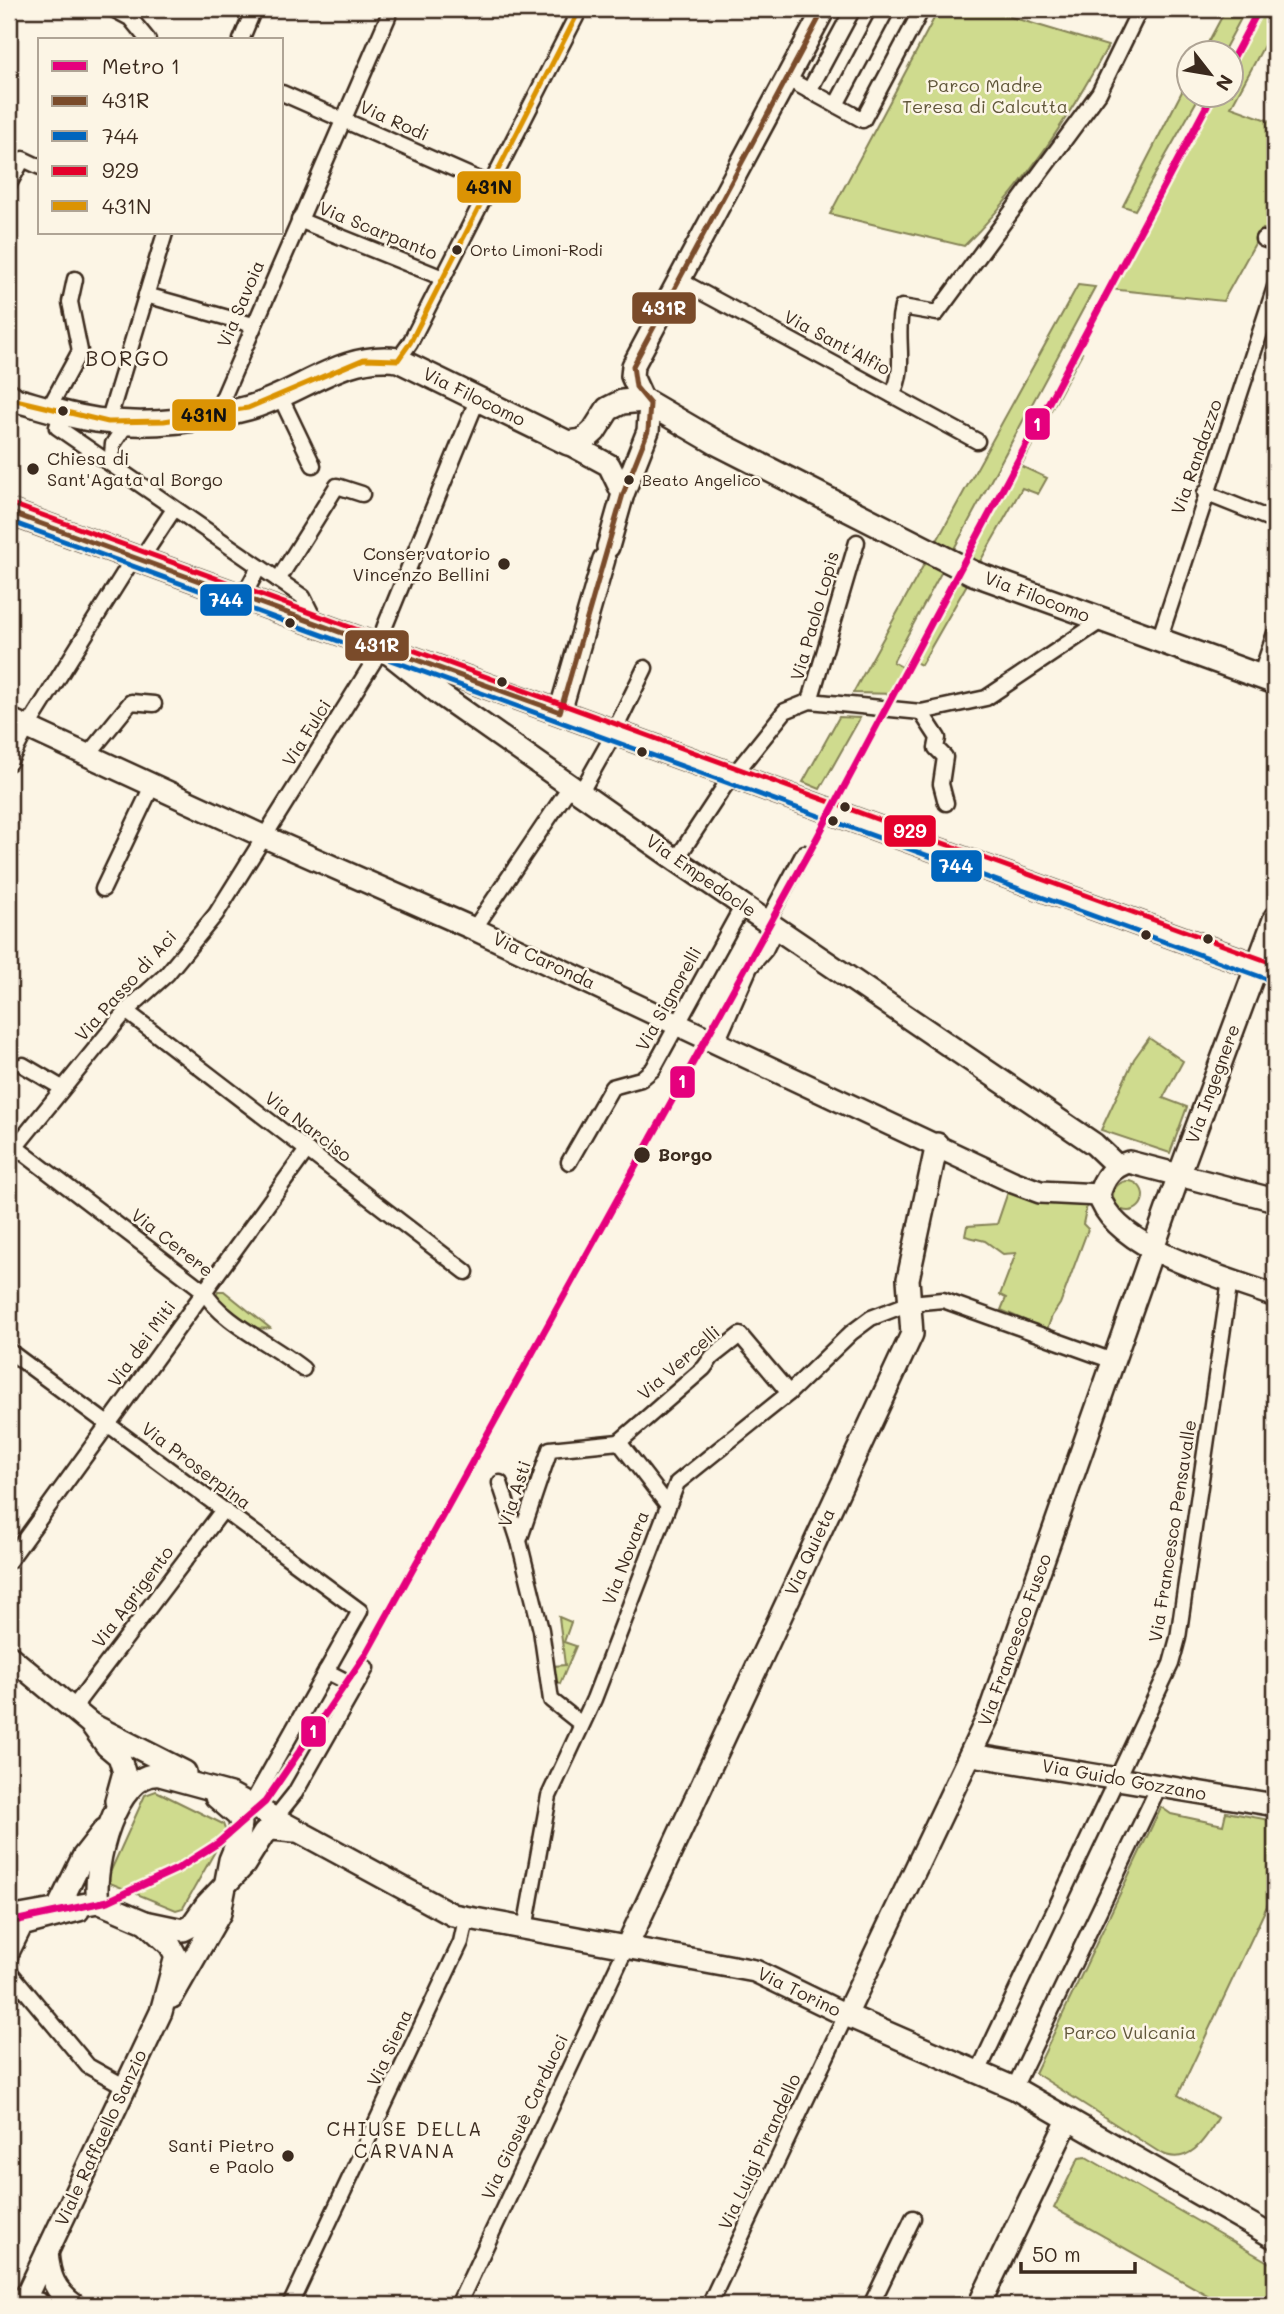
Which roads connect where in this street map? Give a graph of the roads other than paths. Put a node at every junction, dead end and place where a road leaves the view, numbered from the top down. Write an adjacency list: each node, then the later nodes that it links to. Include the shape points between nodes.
1 (113, 9): 10 (street, via 130,18)
2 (254, 9): 11 (street)
3 (580, 9): 19 (street)
4 (824, 9): 12 (main road)
5 (853, 9): 13 (street)
6 (887, 9): 15 (street)
7 (922, 9): 15 (street, via 863,120)
8 (1140, 9): 29 (street, via 1099,93 937,313 902,307 901,363)
9 (388, 17): 16 (street, Via Savoia)
10 (146, 38)
11 (242, 38)
12 (786, 78): 13 (street); 24 (main road)
13 (809, 91): 15 (street)
14 (284, 94): 16 (street, Via Rodi)
15 (836, 105)
16 (342, 120): 19 (street, Via Rodi); 20 (street, Via Savoia)
17 (38, 166): 18 (street, via 23,159)
18 (9, 184)
19 (491, 185): 22 (street)
20 (299, 220): 22 (street, Via Scarpanto); 27 (street, Via Savoia)
21 (165, 234): 26 (street)
22 (443, 278): 28 (street)
23 (75, 279): 34 (street, via 71,302 80,351)
24 (679, 280): 29 (street, Via Sant'Alfio); 33 (main road, via 632,366 632,376)
25 (1275, 287): 41 (street, Via Randazzo)
26 (146, 295): 27 (street); 36 (street)
27 (253, 325): 35 (street, Via Savoia)
28 (398, 360): 30 (main road, Via Filocomo, via 375,357 351,363); 32 (main road, Via Filocomo)
29 (892, 395): 37 (street, Via Sant'Alfio)
30 (281, 396): 35 (main road, Via Filocomo); 40 (street)
31 (12, 397): 34 (main road, Via Filocomo)
32 (478, 398): 38 (main road, Via Filocomo); 56 (street, Via Fulci, via 385,626)
33 (646, 402): 38 (main road, via 622,402 608,409 594,432 583,441); 43 (main road, via 648,431); 52 (main road, Via Filocomo, via 973,573)
34 (55, 410): 36 (main road, Via Filocomo); 39 (street, via 57,427)
35 (216, 414): 36 (main road, Via Filocomo)
36 (117, 422): 39 (street)
37 (977, 441)
38 (568, 443): 43 (main road, via 609,465)
39 (110, 464): 44 (street)
40 (313, 465)
41 (1205, 493): 46 (street); 55 (street, Via Randazzo)
42 (362, 494): 50 (street, via 337,486)
43 (623, 494): 61 (main road)
44 (174, 509): 48 (street); 49 (street)
45 (9, 512): 48 (main road)
46 (1275, 521)
47 (857, 542): 59 (street, Via Paolo Lopis)
48 (137, 558): 51 (main road); 63 (street)
49 (259, 567): 50 (street); 51 (street)
50 (278, 580): 53 (street, via 303,597)
51 (243, 597): 53 (main road)
52 (1101, 621): 55 (main road, Via Filocomo); 62 (street, via 986,698)
53 (317, 625): 56 (main road)
54 (1275, 633): 58 (street)
55 (1159, 640): 58 (main road, Via Filocomo)
56 (382, 648): 61 (main road); 69 (main road, Via Empedocle, via 441,695); 71 (street, Via Fulci)
57 (645, 668): 64 (street)
58 (1268, 680)
59 (810, 702): 62 (street); 67 (street, via 785,711)
60 (154, 704): 65 (street, via 131,702)
61 (560, 712): 64 (main road)
62 (921, 712): 70 (street, via 938,738 936,748 945,757 941,785)
63 (18, 723): 65 (main road, Via Caronda); 66 (street)
64 (615, 732): 67 (main road); 69 (street)
65 (87, 756): 68 (main road, Via Caronda)
66 (9, 763)
67 (735, 776): 73 (street); 79 (main road)
68 (152, 786): 71 (main road, Via Caronda); 74 (street)
69 (576, 788): 73 (main road, Via Empedocle); 78 (street)
70 (946, 803)
71 (265, 837): 78 (main road, Via Caronda); 80 (street, Via Passo di Aci, via 216,914 167,974)
72 (804, 853): 77 (street)
73 (676, 860): 75 (main road, Via Empedocle)
74 (103, 889)
75 (743, 905): 77 (main road, Via Empedocle); 81 (street, Via Signorelli)
76 (1275, 917): 79 (main road, Via Ingegnere)
77 (772, 925): 82 (street); 89 (main road, Via Empedocle, via 1094,1144)
78 (474, 929): 81 (main road, Via Caronda)
79 (1266, 970): 90 (main road, Via Ingegnere)
80 (126, 1011): 84 (street, Via Passo di Aci); 87 (street, Via Narciso)
81 (678, 1024): 82 (main road, Via Caronda); 88 (street, Via Signorelli, via 651,1073 610,1090)
82 (717, 1042): 85 (main road, Via Caronda)
83 (23, 1065): 84 (street)
84 (62, 1088): 86 (street, Via Passo di Aci)
85 (937, 1144): 91 (main road, Via Caronda, via 1040,1192); 98 (main road, Via Quieta, via 908,1279)
86 (11, 1148): 96 (street, Via Cerere)
87 (307, 1150): 94 (street, Via Narciso); 96 (street, Via dei Miti)
88 (569, 1161)
89 (1117, 1166): 90 (main road, via 1137,1163); 91 (main road)
90 (1179, 1175): 92 (main road); 93 (main road, Via Ingegnere)
91 (1089, 1195): 93 (main road)
92 (1275, 1199)
93 (1152, 1251): 95 (main road); 100 (main road, Via Francesco Fusco)
94 (466, 1272)
95 (1230, 1280): 97 (main road); 118 (street, Via Francesco Pensavalle, via 1178,1638 1171,1664)
96 (204, 1291): 101 (street, Via Cerere, via 211,1306); 103 (street, Via dei Miti)
97 (1275, 1296)
98 (910, 1303): 100 (street, Via Novara, via 943,1300); 102 (street, Via Novara, via 871,1318); 132 (main road, Via Quieta, via 912,1334)
99 (9, 1351): 103 (street, Via Proserpina)
100 (1113, 1361): 117 (main road, Via Francesco Fusco)
101 (303, 1369)
102 (789, 1393): 104 (street, Via Vercelli, via 740,1335); 106 (street, Via Novara, via 677,1483)
103 (108, 1425): 107 (street, Via Proserpina); 109 (street, Via dei Miti)
104 (619, 1442): 106 (street); 108 (street, Via Asti, via 550,1449)
105 (500, 1483): 108 (street)
106 (667, 1504): 115 (street, Via Novara, via 594,1699)
107 (223, 1510): 112 (street, Via Proserpina, via 360,1611); 114 (street, Via Agrigento)
108 (519, 1541): 115 (street, Via Asti, via 541,1630 551,1700)
109 (9, 1561)
110 (9, 1656): 114 (main road)
111 (366, 1668): 113 (street)
112 (326, 1671): 113 (street); 121 (street)
113 (355, 1686): 124 (street)
114 (73, 1708): 116 (main road)
115 (580, 1723): 131 (street, Via Novara, via 549,1796)
116 (91, 1724): 120 (main road, via 183,1771); 123 (main road, via 123,1763)
117 (972, 1755): 118 (main road, Via Guido Gozzano); 136 (main road, Via Francesco Fusco)
118 (1119, 1778): 119 (main road, Via Guido Gozzano); 137 (street, Via Francesco Pensavalle)
119 (1159, 1786): 122 (main road, Via Guido Gozzano); 139 (street)
120 (203, 1787): 121 (main road, Via Torino); 123 (main road, via 160,1775 143,1777); 125 (main road, via 233,1810 241,1823)
121 (254, 1799): 124 (main road, Via Torino)
122 (1275, 1805)
123 (109, 1824): 126 (main road, via 95,1884); 127 (main road, via 83,1857)
124 (281, 1826): 125 (main road, via 264,1833); 128 (main road, Via Torino)
125 (224, 1887): 129 (main road, via 183,1930); 135 (main road, via 220,1913)
126 (100, 1903): 127 (main road); 129 (main road); 130 (street, via 66,1918 24,1928)
127 (58, 1908): 130 (main road)
128 (466, 1919): 131 (main road, Via Torino); 146 (street, Via Siena, via 461,1942)
129 (145, 1922): 135 (main road, Viale Raffaello Sanzio, via 174,1951 174,1968)
130 (14, 1925): 133 (street)
131 (525, 1929): 132 (main road, Via Torino)
132 (627, 1945): 136 (main road, Via Torino, via 744,1967); 147 (street, Via Giosuè Carducci)
133 (9, 1958)
134 (9, 1971): 138 (street, via 89,2066)
135 (161, 2012): 138 (main road, Viale Raffaello Sanzio)
136 (845, 2015): 137 (main road, Via Torino); 148 (street, Via Luigi Pirandello)
137 (978, 2072): 139 (main road, Via Torino)
138 (124, 2086): 143 (main road, Viale Raffaello Sanzio)
139 (1014, 2088): 140 (main road, Via Torino)
140 (1068, 2120): 142 (main road, Via Torino); 150 (main road)
141 (913, 2218): 149 (street)
142 (1272, 2228)
143 (47, 2252): 144 (main road, Viale Raffaello Sanzio); 145 (main road, via 49,2275 60,2294)
144 (24, 2303)
145 (74, 2305)
146 (290, 2305)
147 (458, 2305)
148 (709, 2305)
149 (871, 2305)
150 (979, 2305)

